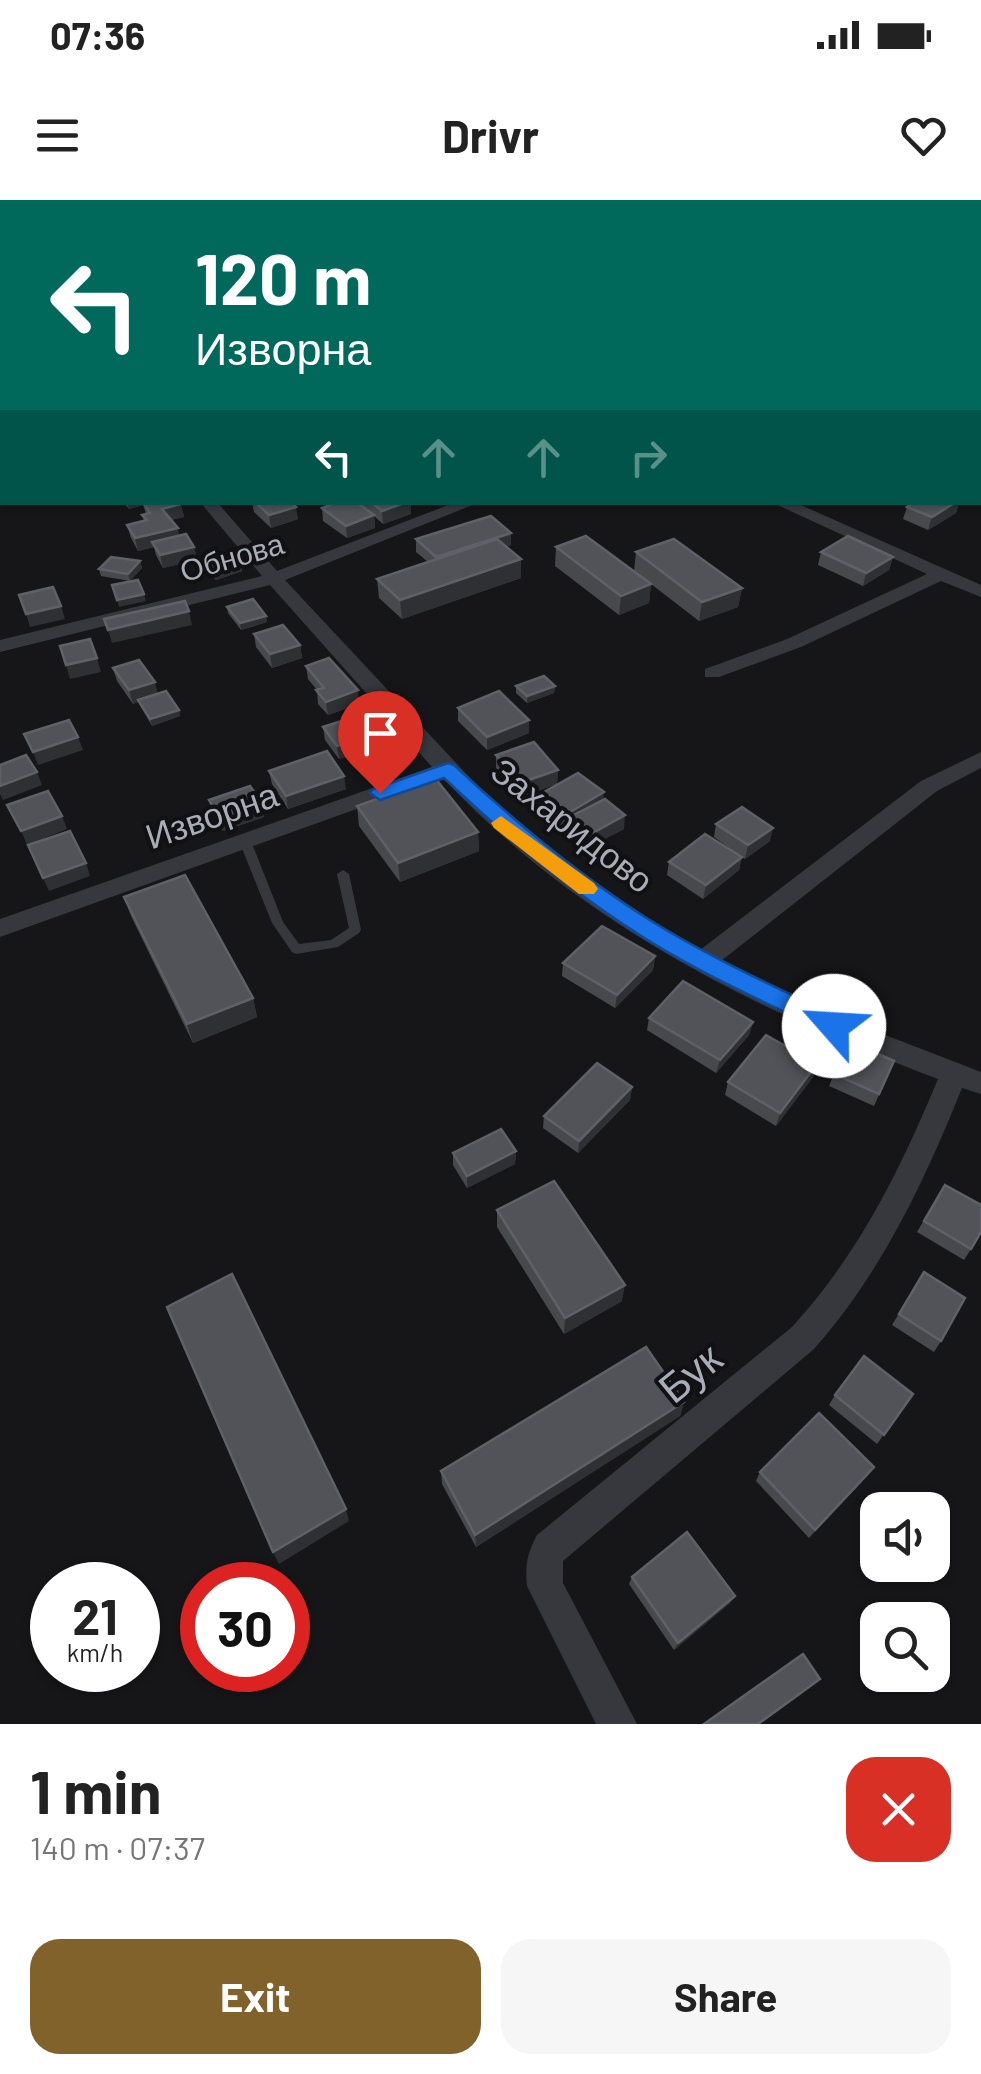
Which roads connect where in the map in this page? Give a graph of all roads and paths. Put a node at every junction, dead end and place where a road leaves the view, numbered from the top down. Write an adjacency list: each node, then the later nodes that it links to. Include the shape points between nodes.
1 (211, 505): 5 (street, Захаридово)
2 (464, 505): 5 (street, Обнова)
3 (786, 505): 4 (street)
4 (942, 574): 6 (street); 8 (street)
5 (273, 579): 7 (street, Обнова); 10 (street, Захаридово)
6 (981, 592)
7 (0, 646)
8 (712, 673)
9 (981, 759): 14 (street, via 928,786)
10 (448, 770): 11 (street, Изворна); 14 (street, Захаридово, via 562,872)
11 (245, 841): 12 (lane, via 296,950 334,944 355,930); 13 (street, Изворна)
12 (343, 874)
13 (3, 918)
14 (702, 961): 15 (street, Захаридово, via 860,1038)
15 (968, 1078): 16 (street, Бук, via 829,1312 550,1548 543,1561 545,1586)
16 (617, 1724)

